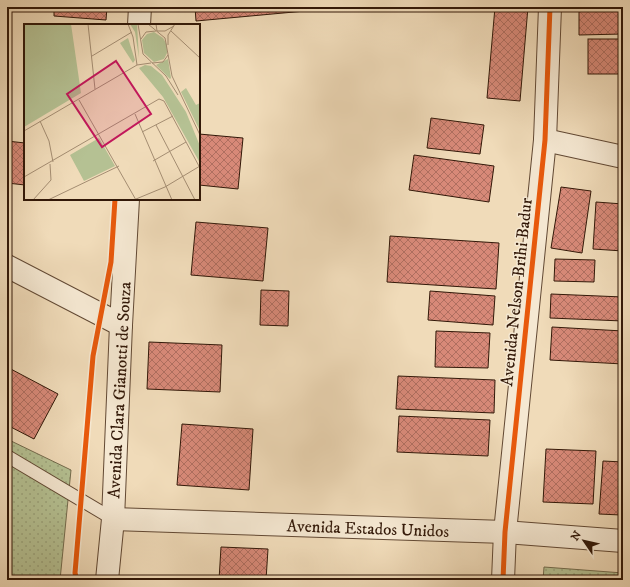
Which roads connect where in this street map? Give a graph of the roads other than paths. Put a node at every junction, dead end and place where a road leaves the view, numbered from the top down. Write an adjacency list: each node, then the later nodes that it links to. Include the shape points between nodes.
1 (140, 7): 3 (street)
2 (550, 7): 4 (street, Avenida Nelson Brihi Badur)
3 (139, 24)
4 (545, 140): 5 (street); 11 (street, Avenida Nelson Brihi Badur)
5 (623, 157)
6 (128, 200): 8 (street, Avenida Clara Gianotti de Souza)
7 (7, 266): 8 (street)
8 (121, 325): 10 (street, Avenida Clara Gianotti de Souza)
9 (7, 456): 10 (lane)
10 (113, 519): 11 (street, Avenida Estados Unidos); 13 (street, Avenida Clara Gianotti de Souza)
11 (505, 532): 12 (street, Avenida Estados Unidos); 14 (street, Avenida Nelson Brihi Badur)
12 (623, 541)
13 (107, 580)
14 (503, 580)

